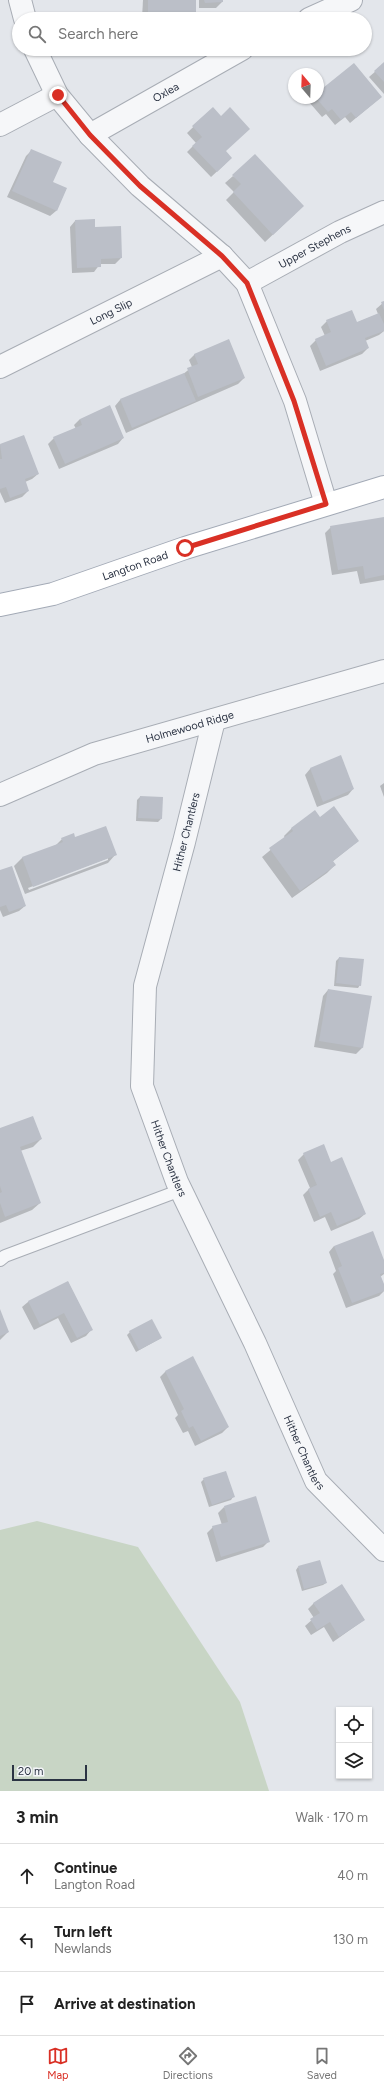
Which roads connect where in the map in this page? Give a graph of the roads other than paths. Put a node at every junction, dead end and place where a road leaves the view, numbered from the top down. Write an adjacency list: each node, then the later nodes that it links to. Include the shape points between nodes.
1 (20, 0): 3 (street)
2 (351, 0): 4 (street)
3 (23, 12)
4 (324, 12)
5 (38, 56): 7 (street)
6 (230, 56): 9 (street, Oxlea)
7 (58, 95): 8 (street); 9 (street)
8 (0, 125)
9 (90, 135): 11 (street, via 140,186)
10 (384, 212): 12 (street, Upper Stephens, via 340,232)
11 (222, 256): 12 (street); 13 (street, Long Slip)
12 (247, 283): 15 (street, via 294,401)
13 (0, 367)
14 (384, 487): 15 (main road, Langton Road)
15 (326, 504): 16 (main road, Langton Road, via 185,548 53,594)
16 (0, 605)
17 (384, 671): 18 (street, Holmewood Ridge)
18 (214, 720): 19 (street, Holmewood Ridge, via 94,754); 20 (street, Hither Chantlers, via 145,986 142,1086)
19 (0, 796)
20 (181, 1190): 21 (lane, via 4,1256); 22 (street, Hither Chantlers, via 255,1343 316,1481)
21 (0, 1260)
22 (384, 1550)

